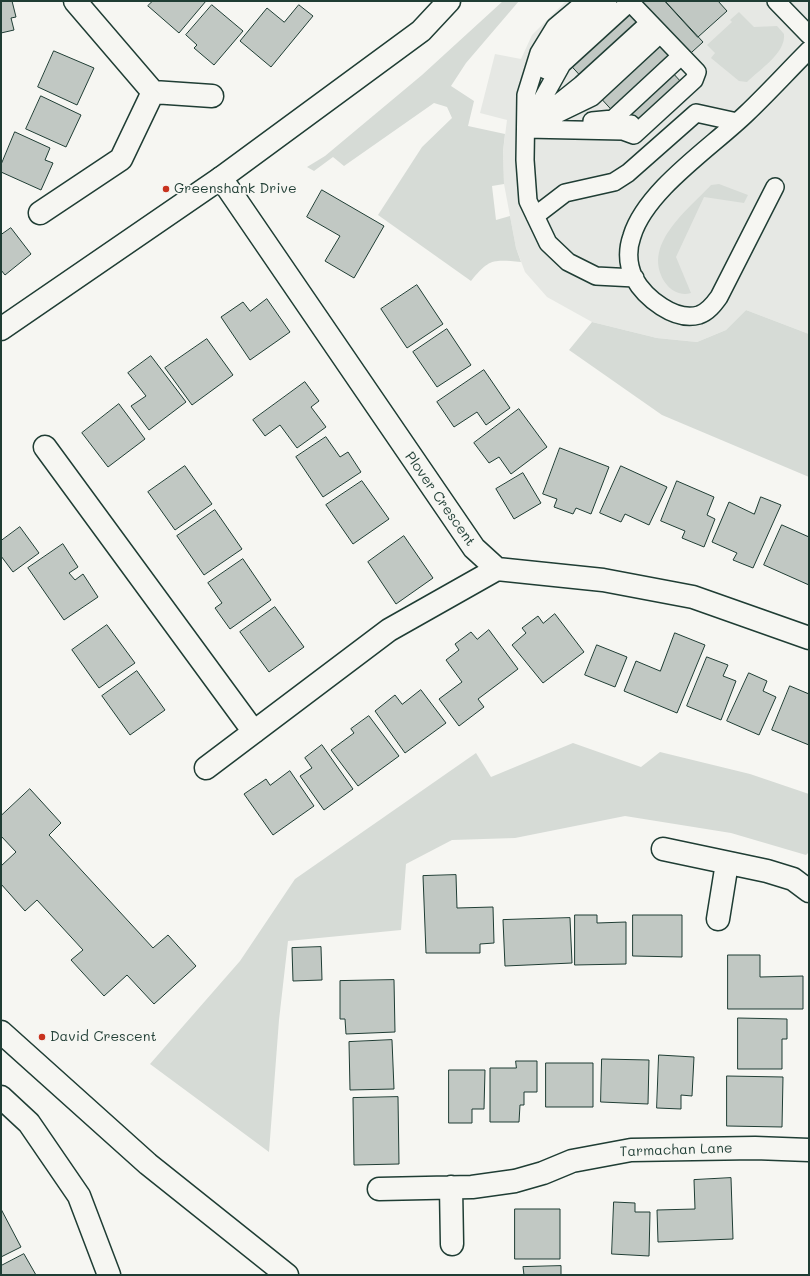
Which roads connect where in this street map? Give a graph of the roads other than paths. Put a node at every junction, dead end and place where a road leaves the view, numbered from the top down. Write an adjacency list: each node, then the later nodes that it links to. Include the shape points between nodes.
1 (75, 1): 12 (street)
2 (449, 1): 16 (street, via 421,31)
3 (586, 1): 15 (lane, via 556,27 539,53 526,95)
4 (608, 1): 15 (lane, via 551,53)
5 (776, 1): 7 (lane)
6 (629, 2): 8 (lane); 15 (lane, via 562,64)
7 (790, 8): 9 (lane)
8 (655, 28): 11 (lane); 15 (lane)
9 (809, 35)
10 (809, 50): 14 (lane)
11 (687, 62): 15 (lane, via 613,119); 15 (lane, via 623,131)
12 (153, 92): 13 (street); 18 (street, via 121,159)
13 (212, 96)
14 (737, 122): 19 (lane, via 696,113 628,173 614,182 565,193); 20 (lane, via 654,198 632,236 628,259)
15 (526, 128): 19 (lane, via 528,201)
16 (221, 178): 21 (street); 23 (street, Plover Crescent, via 474,548)
17 (775, 187): 20 (lane, via 720,297 710,308 688,317 675,314 646,294)
18 (40, 213)
19 (535, 216): 20 (lane, via 548,243 568,262 596,276)
20 (634, 278)
21 (1, 329)
22 (44, 447): 25 (street)
23 (497, 569): 24 (street, via 603,580 694,597); 25 (street, via 389,630)
24 (809, 638)
25 (254, 732): 26 (street)
26 (206, 768)
27 (663, 849): 28 (street)
28 (727, 863): 29 (street, via 767,870 793,879); 30 (street)
29 (809, 891)
30 (718, 918)
31 (1, 1032): 38 (street, via 148,1164)
32 (1, 1097): 37 (street, via 29,1123 79,1196)
33 (809, 1150): 34 (street, Tarmachan Lane, via 631,1150 572,1161 543,1174 516,1181 472,1187)
34 (451, 1186): 35 (street, Tarmachan Lane); 36 (street)
35 (379, 1189)
36 (452, 1244)
37 (109, 1275)
38 (286, 1275)

